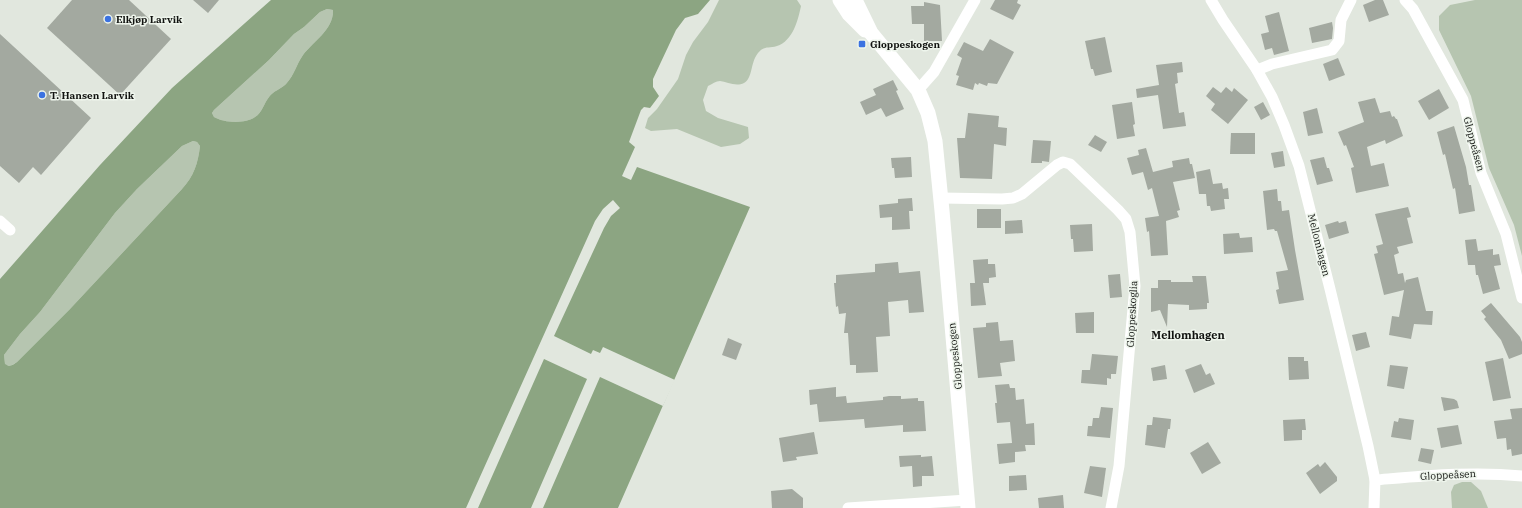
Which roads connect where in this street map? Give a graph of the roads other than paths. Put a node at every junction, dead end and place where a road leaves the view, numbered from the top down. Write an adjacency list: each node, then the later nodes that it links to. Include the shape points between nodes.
1 (840, 0): 7 (main road, Gloppeskogen, via 857,24)
2 (855, 0): 7 (main road, Gloppeskogen)
3 (975, 0): 9 (street, via 934,72)
4 (1211, 0): 8 (street, Mellomhagen)
5 (1351, 0): 8 (street, via 1341,20 1340,41 1332,50)
6 (1405, 0): 13 (street, Gloppeåsen, via 1413,9 1463,100 1481,173 1506,234)
7 (871, 33): 9 (main road, Gloppeskogen)
8 (1257, 70): 15 (street, Mellomhagen, via 1284,124 1298,166)
9 (918, 90): 10 (main road, Gloppeskogen, via 935,141)
10 (941, 198): 16 (main road, Gloppeskogen); 18 (street, Gloppeskoglia, via 1013,198 1022,194 1063,162 1070,164 1126,219 1130,232 1135,286 1119,466)
11 (0, 221): 12 (street)
12 (10, 230)
13 (1522, 298)
14 (1522, 476): 15 (street, Gloppeåsen, via 1493,473 1448,474)
15 (1375, 480): 19 (street, Mellomhagen)
16 (968, 504): 17 (street)
17 (848, 508)
18 (1111, 508)
19 (1374, 508)

